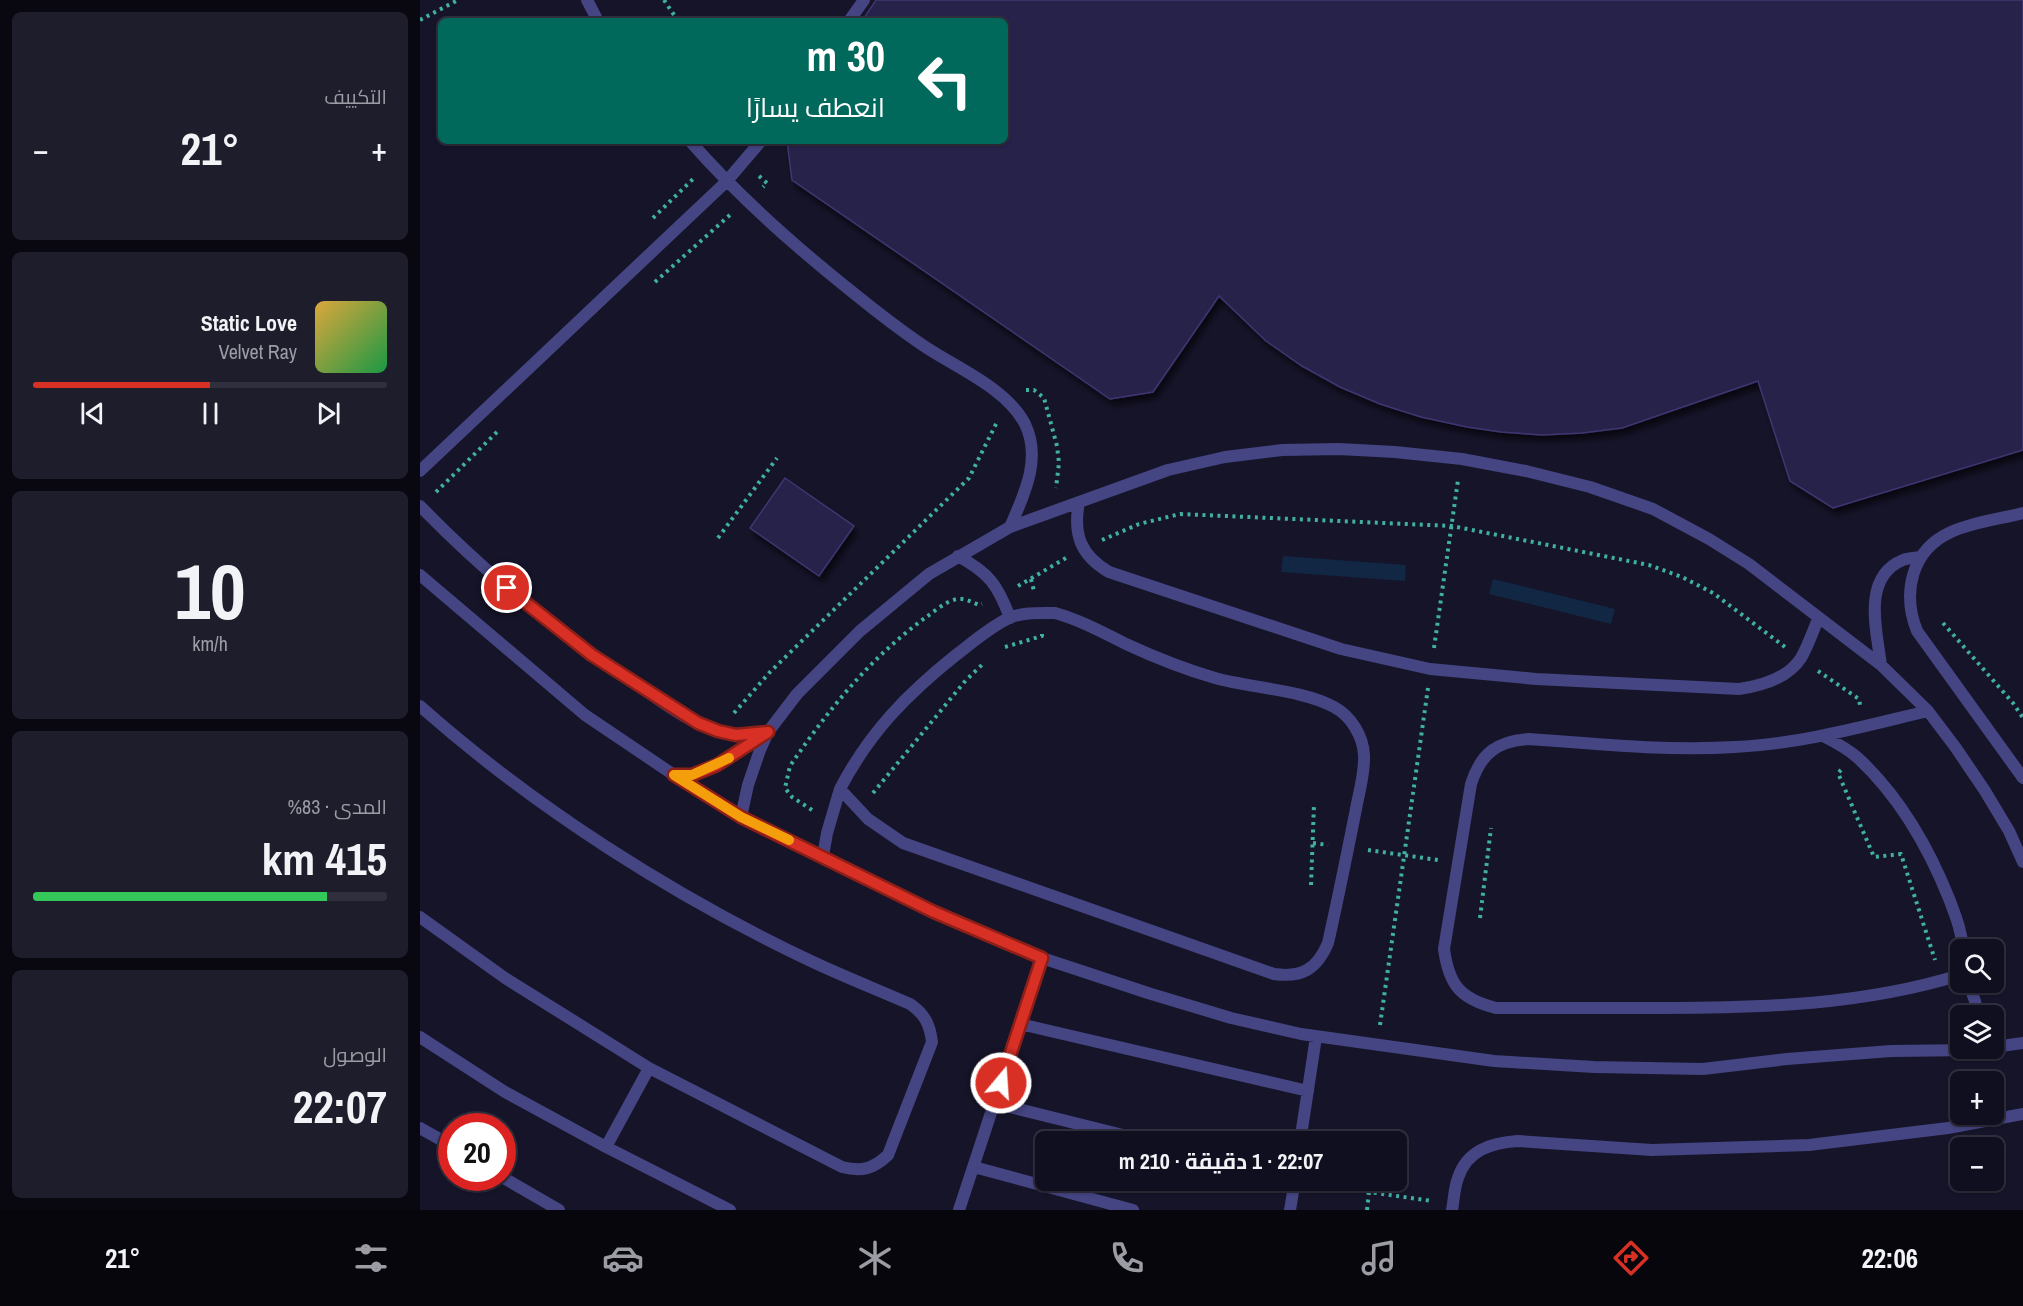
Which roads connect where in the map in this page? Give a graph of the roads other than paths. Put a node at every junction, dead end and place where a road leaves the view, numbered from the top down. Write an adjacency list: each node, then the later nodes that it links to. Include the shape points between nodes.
1 (587, 0): 3 (lane)
2 (864, 0): 4 (lane)
3 (596, 18)
4 (851, 18)
5 (693, 144): 7 (lane)
6 (758, 144): 7 (lane)
7 (726, 182): 8 (lane); 12 (lane, via 855,294 922,345 1008,402 1024,423 1031,440 1032,459 1024,495)
8 (420, 471)
9 (1079, 502): 12 (lane); 17 (lane, via 1168,470 1282,450 1339,449 1461,459 1526,471 1653,509 1749,564); 17 (lane, via 1077,530 1084,549 1109,572 1341,649 1431,669 1739,690 1774,680 1800,659)
10 (420, 506): 21 (lane, via 542,617 679,712 718,731 736,735)
11 (2023, 513): 14 (lane, via 1951,532 1934,542)
12 (1010, 527): 13 (lane)
13 (958, 556): 16 (lane, via 990,579 1002,595); 21 (lane, via 929,574 860,631 797,694)
14 (1921, 557): 18 (lane, via 1902,560 1878,584 1874,600); 24 (lane, via 1914,570 1909,601 1917,631)
15 (420, 575): 23 (lane, via 585,715)
16 (1010, 618): 25 (lane, via 985,632 902,702 867,743); 25 (lane, via 1055,613 1076,619 1185,669 1320,700 1351,721 1364,756 1350,848 1328,943 1314,966 1287,976 1274,974 903,843 868,819)
17 (1818, 619): 18 (lane)
18 (1881, 665): 20 (lane)
19 (420, 706): 39 (lane, via 576,826 653,876 814,963 910,1004 927,1020 931,1031 929,1054 894,1144 879,1164 867,1169 842,1167)
20 (1928, 711): 22 (lane); 28 (lane, via 1985,790)
21 (768, 732): 23 (lane, via 717,765 692,775); 26 (lane, via 750,778)
22 (1823, 735): 30 (lane, via 1869,769 1914,826 1942,880); 32 (lane, via 1780,743 1696,748 1529,739 1498,746 1485,756 1471,784 1444,949 1447,971 1458,990 1475,1003 1496,1008 1804,1005 1857,999)
23 (674, 775): 26 (lane)
24 (2023, 778)
25 (840, 789): 27 (lane)
26 (741, 817): 27 (lane)
27 (823, 856): 31 (lane, via 934,912)
28 (2023, 862)
29 (420, 917): 39 (lane, via 505,978)
30 (1961, 939)
31 (1042, 958): 33 (lane); 35 (lane, via 1231,1018)
32 (1950, 978)
33 (1020, 1024): 40 (lane); 41 (lane)
34 (420, 1037): 47 (lane, via 505,1092)
35 (1316, 1037): 38 (lane, via 1494,1061 1594,1067 1703,1069 1787,1059); 40 (lane)
36 (2023, 1042): 37 (lane)
37 (2004, 1045)
38 (1950, 1050)
39 (649, 1068): 47 (lane)
40 (1308, 1091): 45 (lane)
41 (994, 1103): 44 (lane); 48 (lane)
42 (2023, 1114): 51 (lane, via 1948,1128 1809,1144 1652,1150 1499,1142 1481,1149 1467,1161 1458,1178)
43 (420, 1128): 46 (lane)
44 (1107, 1131)
45 (1302, 1131)
46 (438, 1138)
47 (606, 1147): 53 (lane)
48 (974, 1167): 54 (lane); 55 (lane)
49 (516, 1185): 52 (lane)
50 (1293, 1191): 56 (lane)
51 (1453, 1207)
52 (559, 1210)
53 (730, 1210)
54 (959, 1210)
55 (1133, 1210)
56 (1290, 1210)

